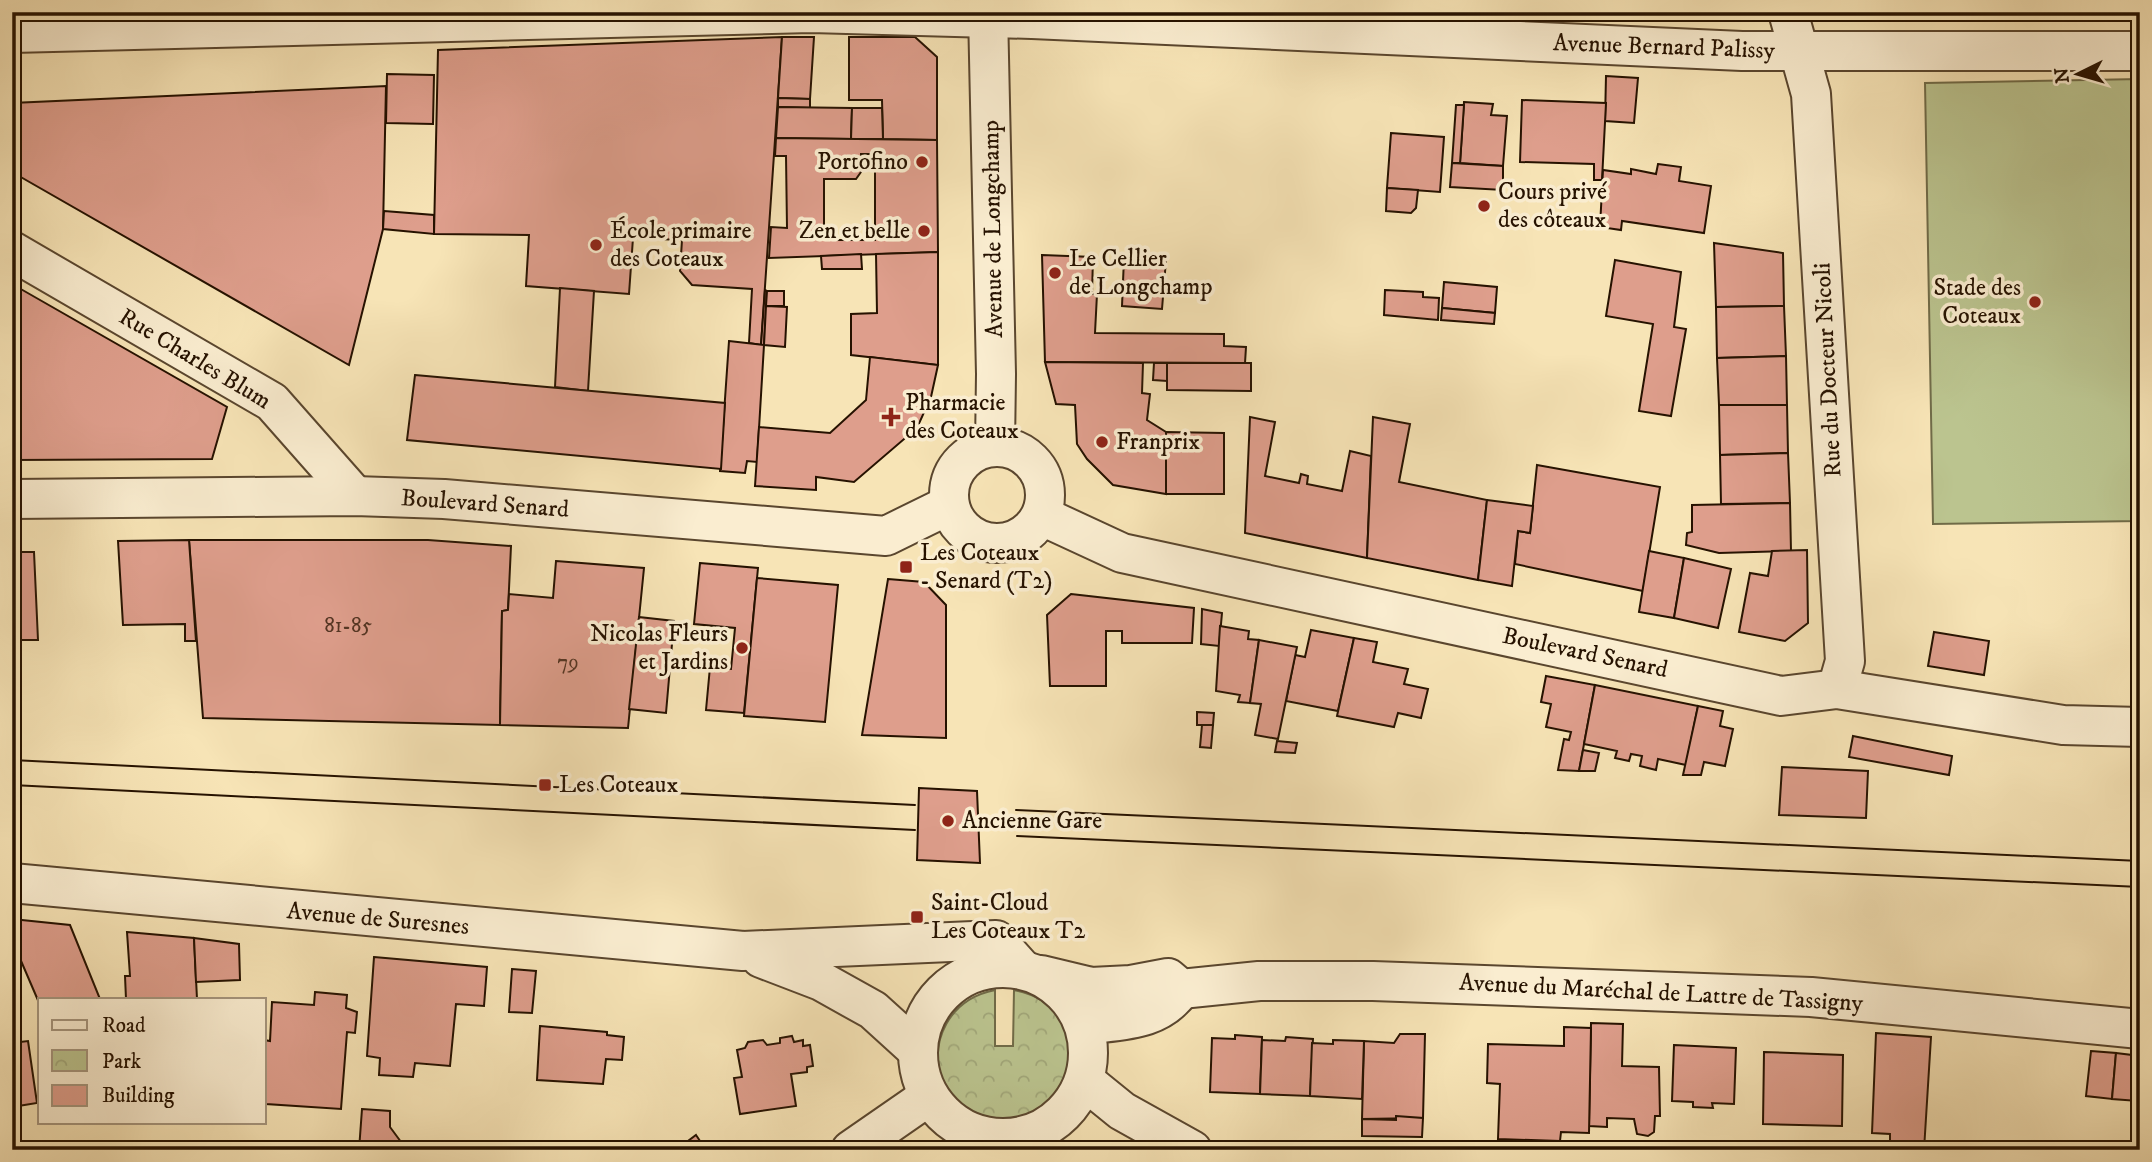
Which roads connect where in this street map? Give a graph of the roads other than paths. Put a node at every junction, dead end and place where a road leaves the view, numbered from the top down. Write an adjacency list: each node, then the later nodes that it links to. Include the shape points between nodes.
1 (1788, 12): 4 (street, Rue du Docteur Nicoli)
2 (988, 15): 3 (street, Avenue Bernard Palissy, via 811,13); 4 (street, Avenue Bernard Palissy); 7 (street, Avenue de Longchamp)
3 (12, 33)
4 (1800, 51): 5 (street, Avenue Bernard Palissy); 12 (street, Rue du Docteur Nicoli, via 1811,94 1845,661)
5 (2140, 51)
6 (12, 251): 8 (street, Rue Charles Blum, via 272,402)
7 (995, 447): 10 (street, via 963,460 948,489); 11 (street, via 1018,451 1041,474)
8 (355, 496): 9 (street, Boulevard Senard); 10 (street, Boulevard Senard, via 444,499 886,536)
9 (12, 499)
10 (949, 505): 11 (street, via 967,534 990,543 1020,539)
11 (1042, 516): 12 (street, Boulevard Senard, via 1135,556 1781,696)
12 (1837, 689): 13 (street, Boulevard Senard, via 2063,725)
13 (2140, 727)
14 (12, 883): 16 (street, Avenue de Suresnes)
15 (831, 950): 16 (street, Avenue de Suresnes); 17 (street, Avenue de Suresnes, via 996,940); 18 (street, Avenue de Suresnes)
16 (743, 951): 22 (street, Avenue de Suresnes, via 821,981 873,1010)
17 (1031, 972): 18 (street, via 994,967); 19 (street, Avenue du Maréchal de Lattre de Tassigny, via 1091,987 1168,978); 20 (street, via 1068,995)
18 (965, 976): 22 (street, via 941,994 924,1020)
19 (1181, 989): 20 (street, via 1170,1006 1138,1017); 21 (street, Avenue du Maréchal de Lattre de Tassigny, via 1259,981 1373,981 1811,997)
20 (1085, 1025): 23 (street, via 1089,1052)
21 (2140, 1029)
22 (917, 1050): 24 (street)
23 (1085, 1081): 25 (street, via 1072,1105 1051,1125); 27 (street, via 1122,1111)
24 (929, 1096): 25 (street, via 947,1118); 26 (street)
25 (997, 1144)
26 (851, 1150)
27 (1192, 1150)

